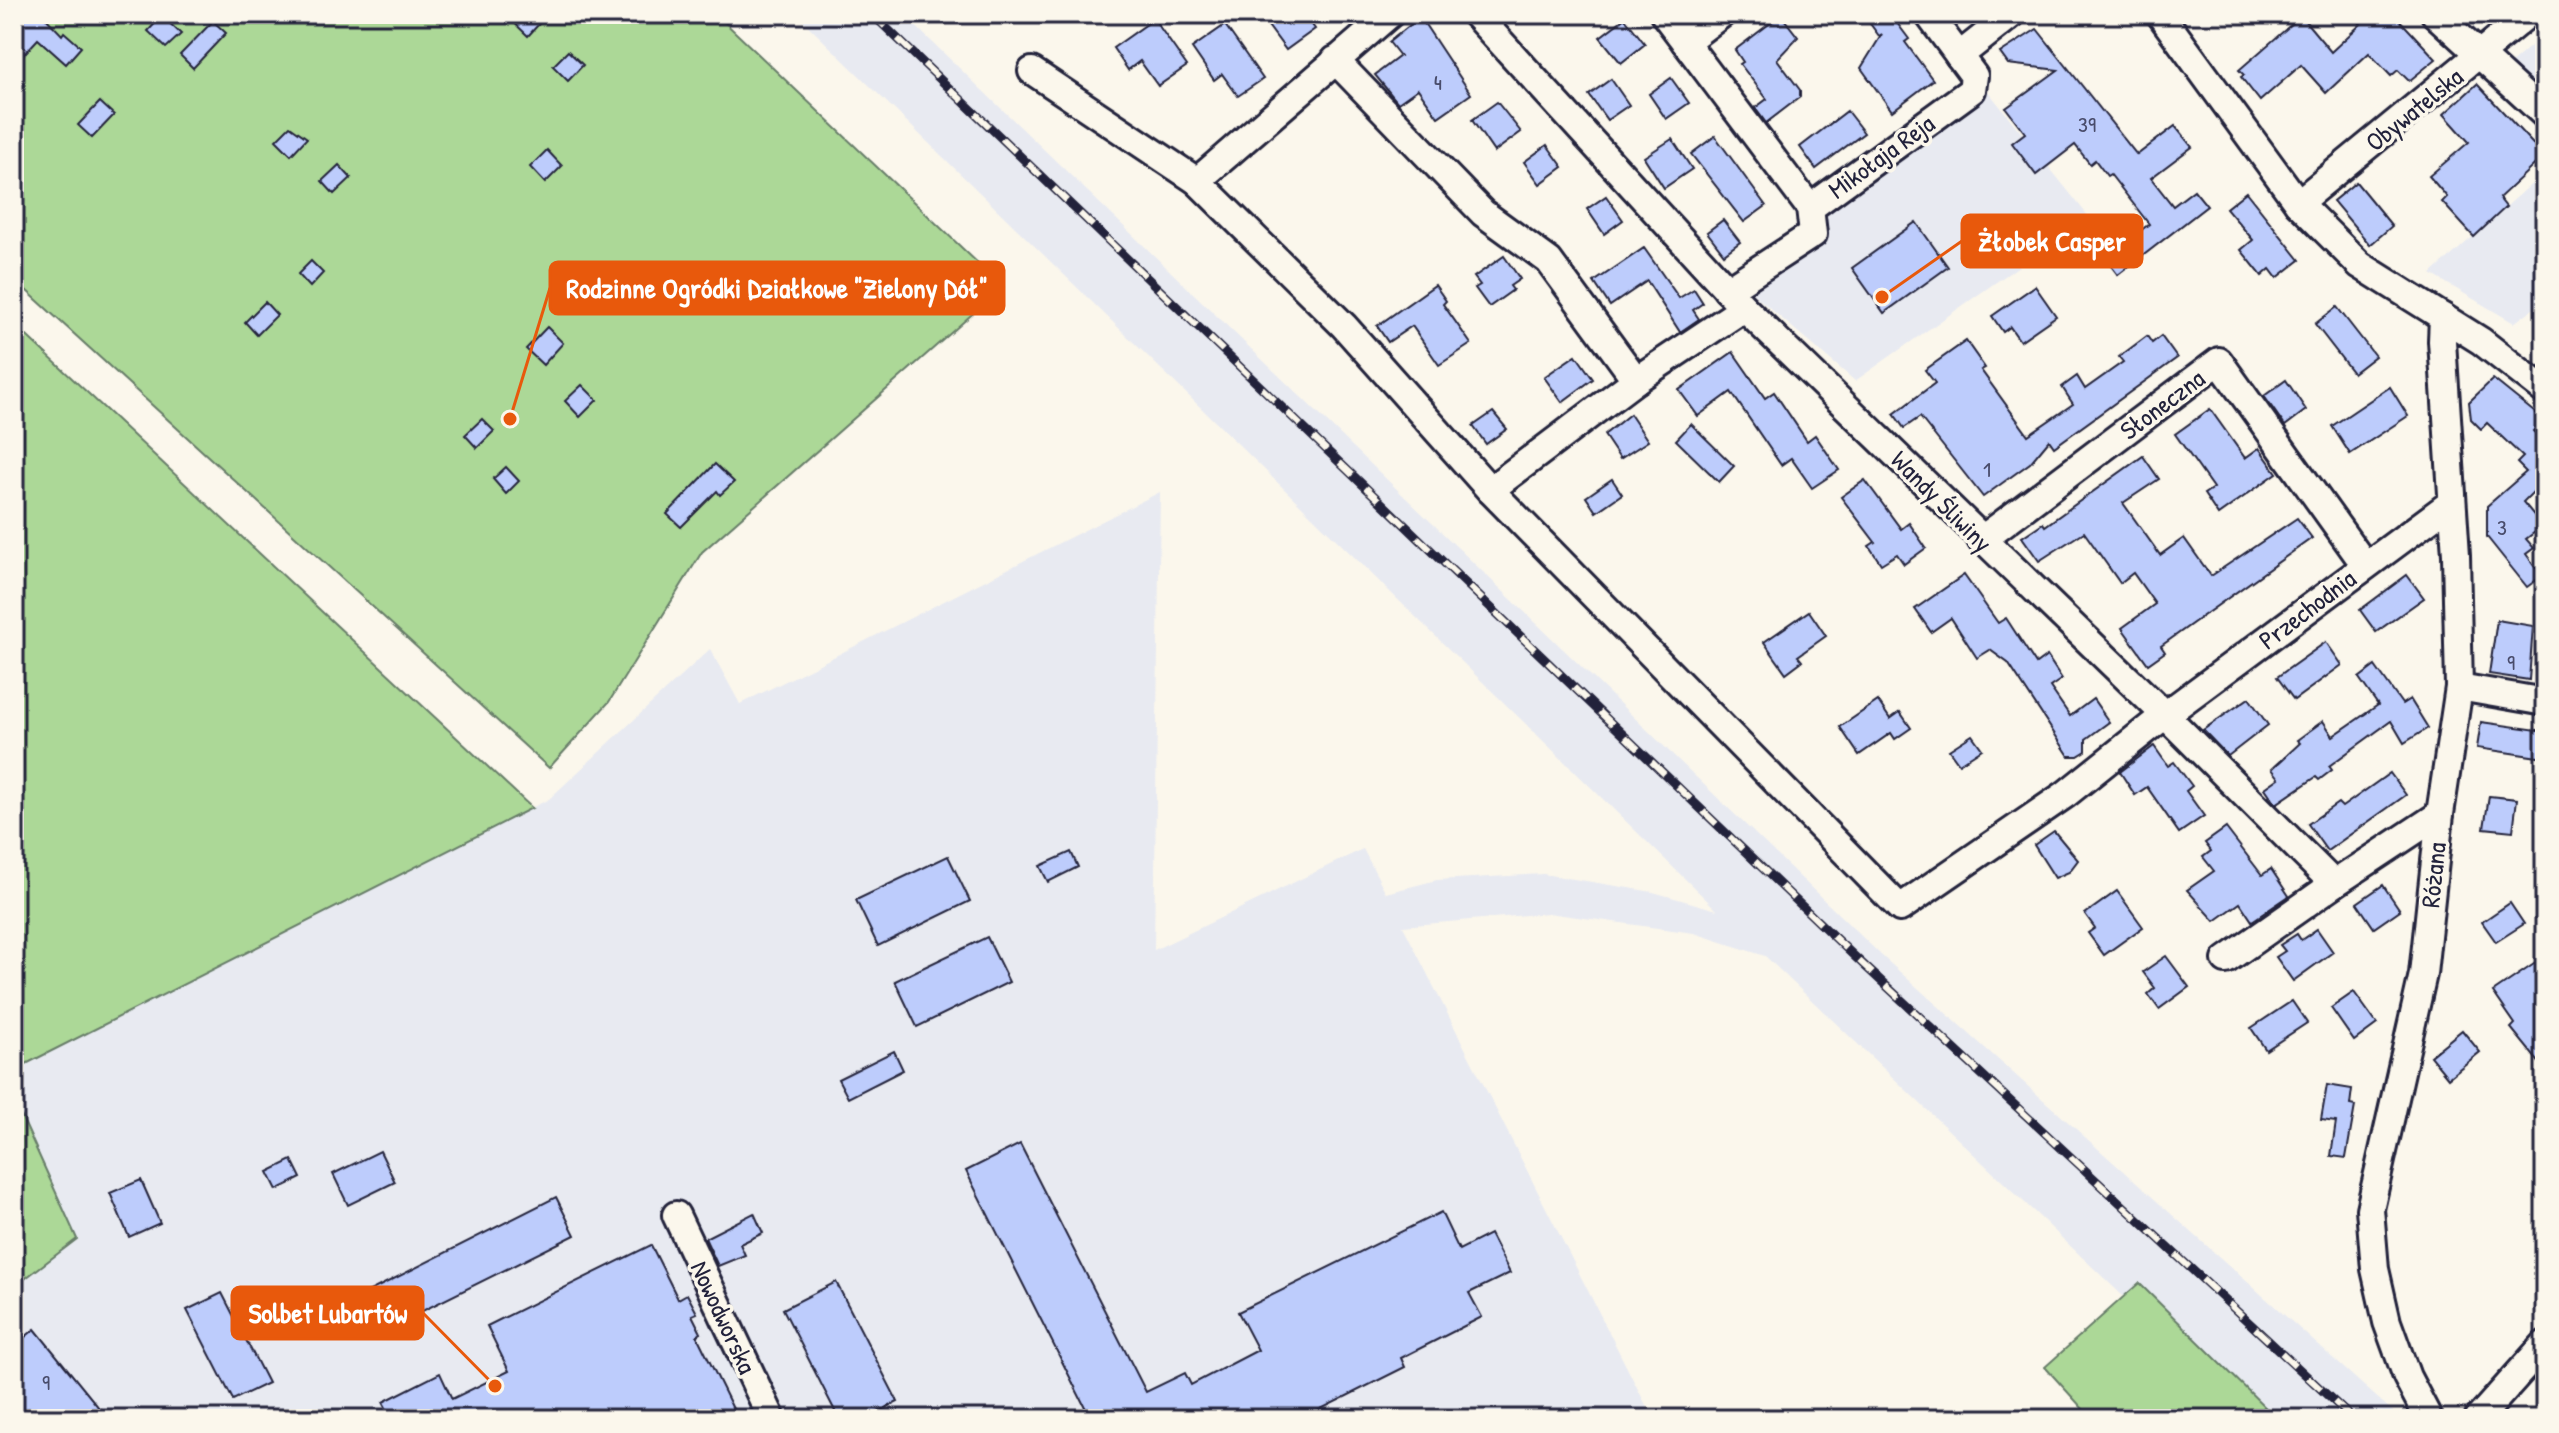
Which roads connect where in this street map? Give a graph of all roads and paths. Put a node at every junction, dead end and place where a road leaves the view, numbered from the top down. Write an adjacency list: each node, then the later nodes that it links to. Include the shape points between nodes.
1 (1390, 14): 13 (street)
2 (1475, 14): 19 (street, Wandy Śliwiny)
3 (1664, 14): 10 (street, Mikołaja Reja)
4 (1722, 14): 10 (street)
5 (1928, 14): 11 (street, Mikołaja Reja)
6 (2012, 14): 11 (street)
7 (2160, 14): 17 (street)
8 (2435, 14): 12 (street)
9 (2528, 14): 12 (street, Obywatelska)
10 (1685, 42): 18 (street, Mikołaja Reja)
11 (1959, 56): 18 (street, Mikołaja Reja, via 1974,76 1972,90)
12 (2480, 56): 15 (street); 17 (street, Obywatelska)
13 (1335, 60): 16 (street); 21 (street, via 1483,213 1549,261)
14 (1032, 71): 16 (street)
15 (2545, 115)
16 (1197, 181): 23 (street, via 1344,326)
17 (2298, 203): 20 (street, via 2360,265)
18 (1810, 208): 19 (street, via 1813,234)
19 (1736, 299): 21 (street); 25 (street, Wandy Śliwiny)
20 (2443, 317): 22 (street); 24 (street, Różana)
21 (1636, 380): 23 (street)
22 (2545, 391)
23 (1490, 490): 29 (street, Przechodnia, via 1900,908 2066,794)
24 (2451, 503): 26 (street, Przechodnia); 27 (street, Różana)
25 (1981, 540): 26 (street, Słoneczna, via 2219,361); 29 (street, Wandy Śliwiny)
26 (2365, 565): 29 (street, Przechodnia)
27 (2459, 687): 28 (street); 30 (street, Różana)
28 (2545, 702)
29 (2165, 715): 31 (street, Wandy Śliwiny)
30 (2440, 814): 31 (street); 36 (street, Różana, via 2418,1000 2370,1209 2387,1322)
31 (2334, 884): 32 (street)
32 (2226, 960)
33 (676, 1215): 35 (street, Nowodworska)
34 (2545, 1344): 37 (street)
35 (772, 1419)
36 (2429, 1419)
37 (2478, 1419)

